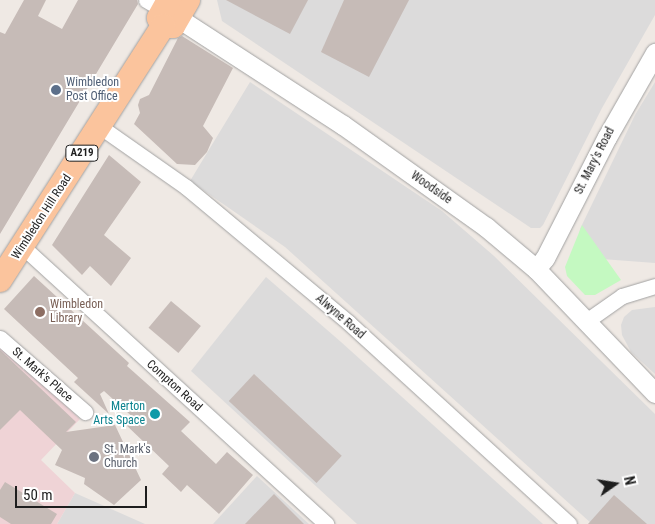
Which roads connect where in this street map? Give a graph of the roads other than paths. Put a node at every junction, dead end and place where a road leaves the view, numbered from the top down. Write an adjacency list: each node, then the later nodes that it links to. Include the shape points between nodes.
1 (168, 9): 3 (main road, Wimbledon Hill Road / A219); 5 (street, Woodside, via 343,125 486,227)
2 (655, 53): 5 (street, St. Mary's Road, via 545,258)
3 (99, 126): 4 (main road, Wimbledon Hill Road / A219); 13 (street, Alwyne Road, via 186,187 341,317)
4 (23, 248): 6 (main road, Wimbledon Hill Road / A219); 12 (street, Compton Road)
5 (536, 269): 8 (street, Woodside)
6 (0, 280)
7 (655, 286): 8 (street, via 622,296)
8 (585, 322): 10 (street, Woodside)
9 (0, 338): 11 (street, St. Mark's Place)
10 (655, 393)
11 (85, 412)
12 (326, 524)
13 (569, 524)

